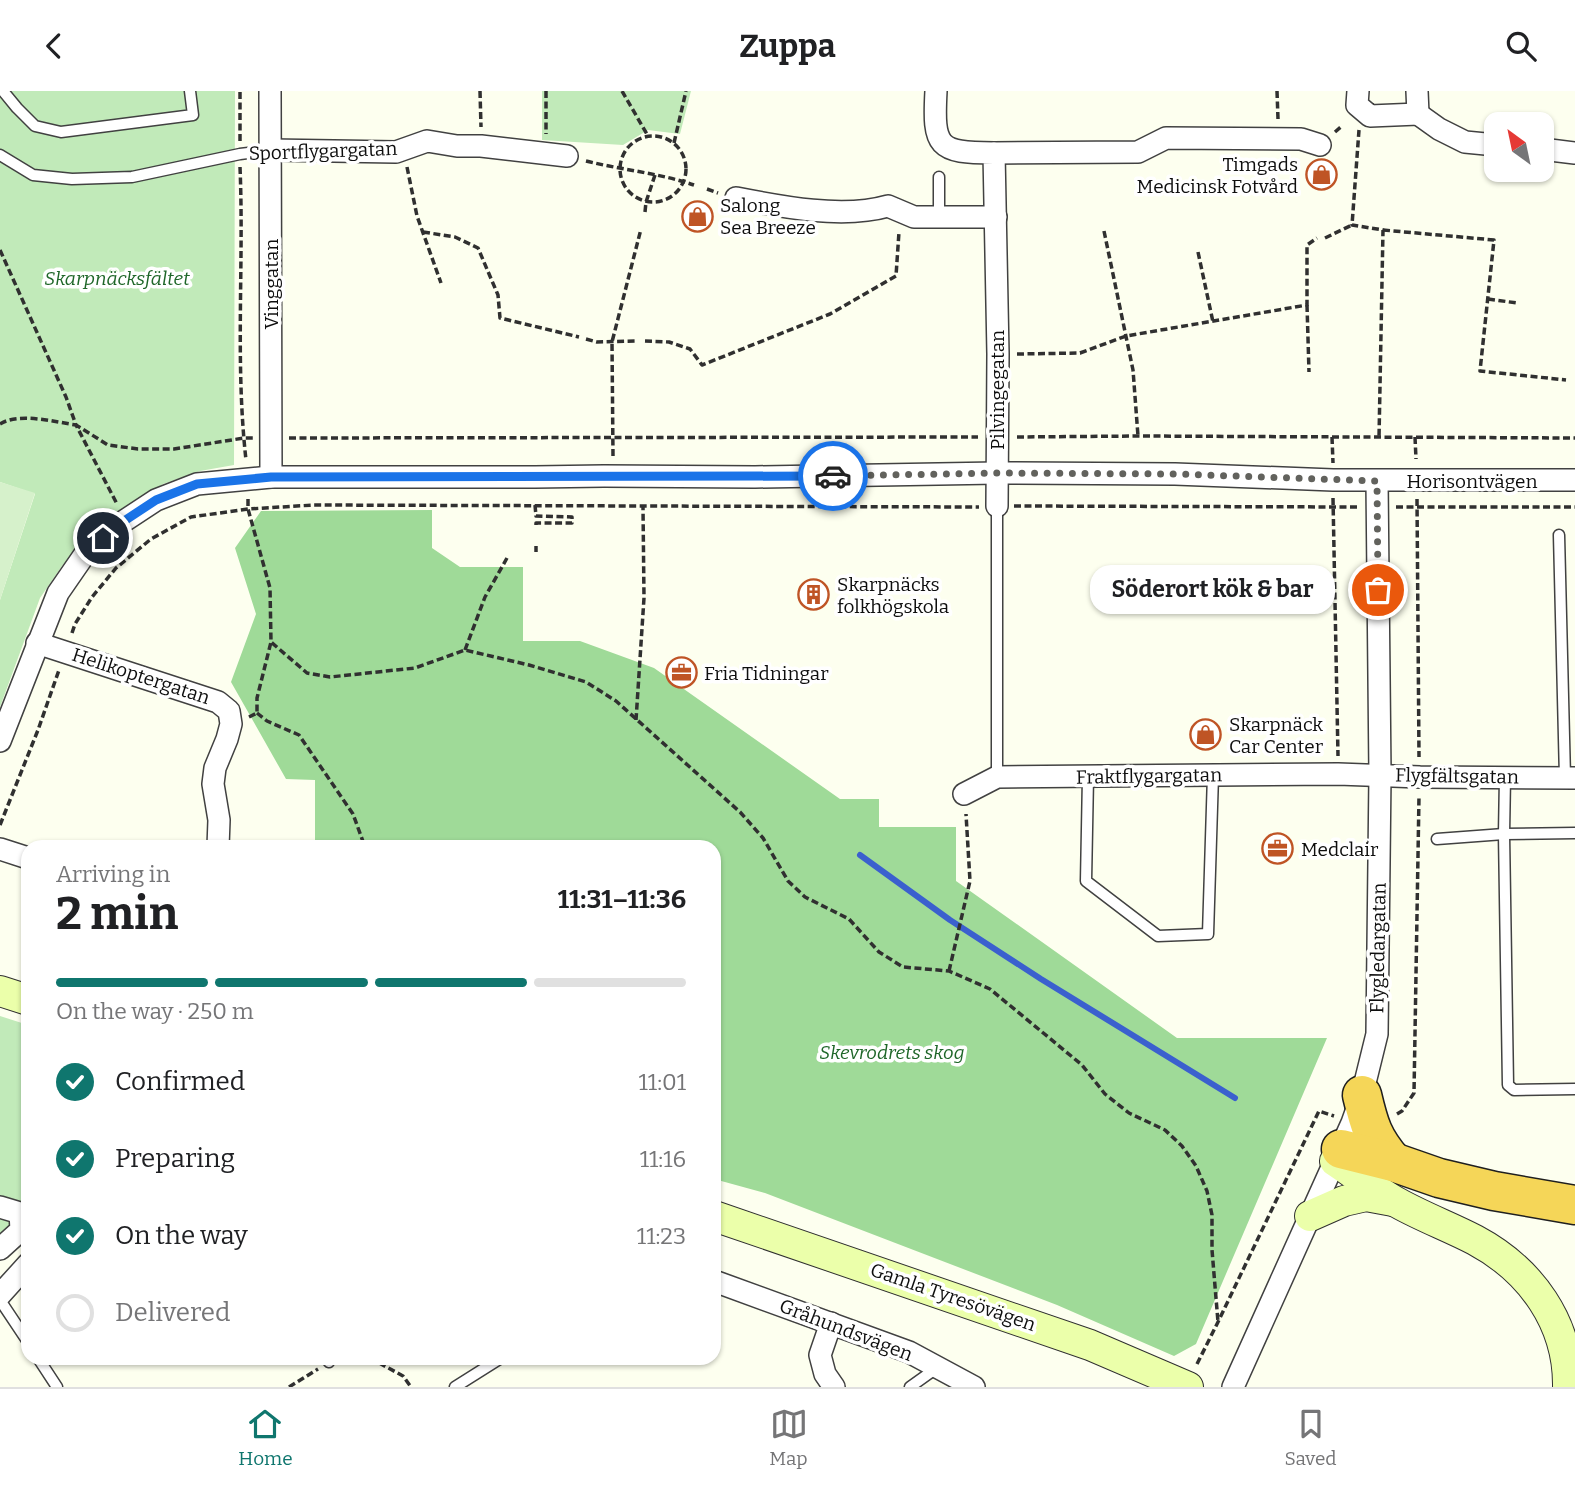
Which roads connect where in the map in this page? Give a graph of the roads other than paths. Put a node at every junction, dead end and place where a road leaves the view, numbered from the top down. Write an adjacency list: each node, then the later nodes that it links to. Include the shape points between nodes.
1 (3, 91): 2 (lane, via 35,127 61,132 193,115)
2 (190, 91)
3 (270, 91): 10 (street, Vinggatan)
4 (936, 91): 12 (street, via 937,138 947,148)
5 (1358, 91): 7 (street, via 1357,105 1370,116)
6 (1417, 91): 7 (street)
7 (1418, 114): 8 (street, via 1465,142)
8 (1484, 144)
9 (1320, 145): 12 (street, via 1301,139 1166,138 1138,152)
10 (271, 150): 14 (lane, Sportflygargatan, via 132,177 72,179 33,175); 15 (street, Sportflygargatan, via 396,152 427,141); 21 (street, Vinggatan)
11 (1554, 150): 13 (street)
12 (994, 153): 19 (street, Pilvingegatan)
13 (1575, 153)
14 (0, 155)
15 (556, 155)
16 (939, 177): 18 (lane)
17 (736, 198): 18 (street, via 819,210 870,211 887,206 914,217)
18 (939, 217): 19 (street)
19 (996, 217): 20 (street, Pilvingegatan)
20 (997, 473): 21 (street, Horisontvägen); 22 (street, Horisontvägen); 24 (street, Pilvingegatan)
21 (271, 477): 26 (street, Horisontvägen, via 197,484 156,500 126,520 87,551 58,593)
22 (1377, 481): 23 (street, Horisontvägen); 30 (street, Flygledargatan)
23 (1575, 481)
24 (997, 506): 31 (lane, Pilvingegatan)
25 (1559, 535): 34 (lane)
26 (37, 643): 27 (street, Horisontvägen); 39 (street, Helikoptergatan, via 218,702 229,711 228,739 213,784)
27 (0, 741)
28 (1338, 774): 29 (street, Fraktflygargatan); 30 (street, Flygfältsgatan)
29 (1213, 775): 32 (street, Fraktflygargatan); 32 (lane, via 1208,934 1158,936 1086,881)
30 (1380, 775): 33 (street, Flygfältsgatan); 45 (street, Flygledargatan, via 1377,1034)
31 (997, 777): 32 (street, Fraktflygargatan); 35 (street, Fraktflygargatan)
32 (1088, 777)
33 (1506, 777): 34 (street, Flygfältsgatan); 37 (lane)
34 (1570, 778)
35 (964, 794)
36 (1575, 833): 37 (lane)
37 (1504, 834): 38 (lane); 44 (lane, via 1508,1085 1514,1090)
38 (1437, 839)
39 (218, 840)
40 (0, 849): 41 (street)
41 (21, 856)
42 (0, 991): 43 (street)
43 (21, 998)
44 (1575, 1089)
45 (1352, 1131): 46 (street); 47 (highway, via 1381,1148 1393,1162 1439,1178); 49 (street, Flygledargatan)
46 (1397, 1202): 49 (street, via 1366,1196); 67 (street, via 1477,1241 1533,1286 1558,1327)
47 (1575, 1205)
48 (10, 1210): 51 (street, via 21,1230)
49 (1310, 1216): 66 (street, Flygledargatan)
50 (721, 1218): 60 (street, Gamla Tyresövägen, via 1090,1345)
51 (0, 1249)
52 (21, 1272): 54 (street)
53 (721, 1284): 55 (street, Gråhundsvägen)
54 (0, 1297): 56 (lane)
55 (831, 1323): 59 (street, Gråhundsvägen); 63 (street, via 820,1355)
56 (21, 1331)
57 (43, 1365): 61 (lane)
58 (490, 1365): 62 (lane)
59 (938, 1367): 64 (lane); 65 (street, Gråhundsvägen)
60 (1187, 1386)
61 (57, 1387)
62 (455, 1387)
63 (834, 1387)
64 (910, 1387)
65 (974, 1387)
66 (1233, 1387)
67 (1568, 1387)

